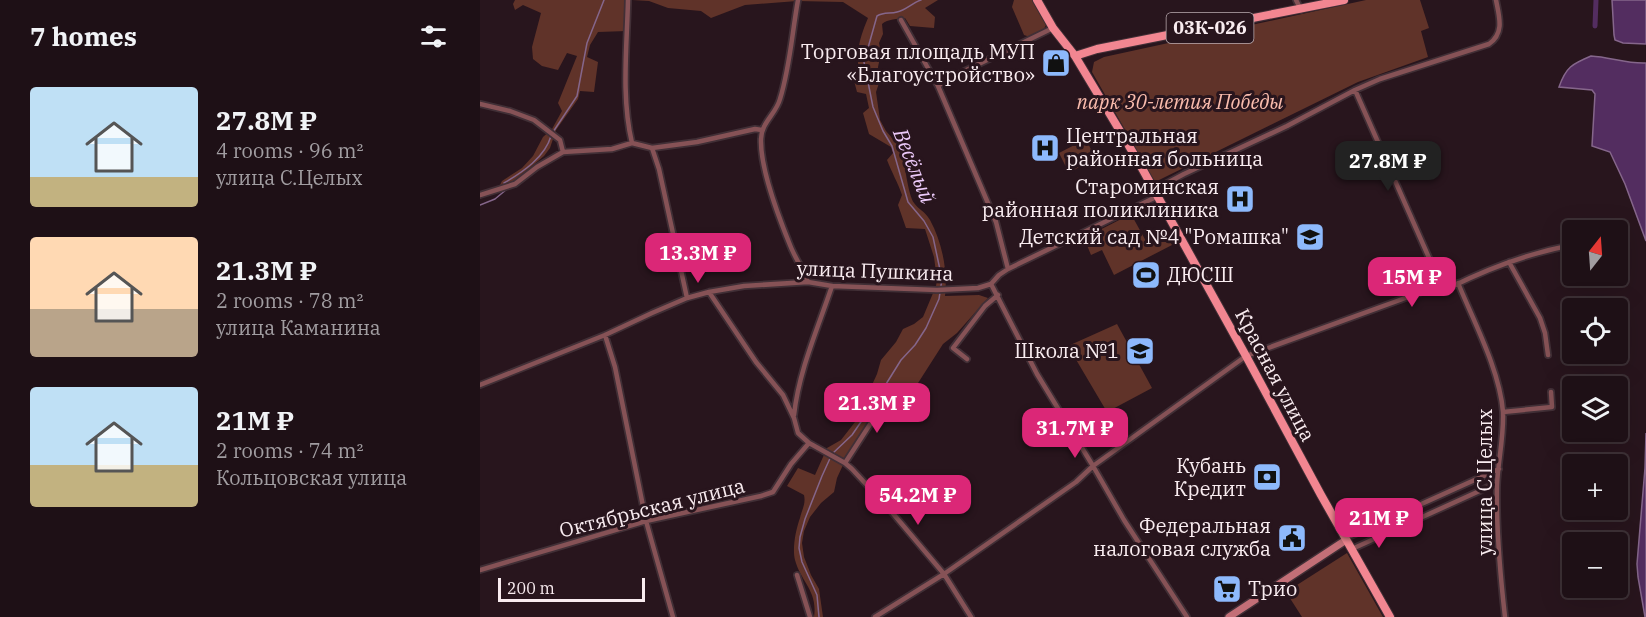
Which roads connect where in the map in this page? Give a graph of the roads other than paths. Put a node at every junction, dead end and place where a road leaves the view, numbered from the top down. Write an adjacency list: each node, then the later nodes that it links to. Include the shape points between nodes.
1 (628, 0): 15 (street, via 627,96)
2 (798, 0): 14 (street, via 784,86 778,106)
3 (1037, 0): 9 (main road, Красная улица)
4 (1296, 0): 7 (street)
5 (1344, 0): 7 (main road, 03К-026)
6 (1496, 0): 12 (street, via 1500,24 1498,36 1490,44)
7 (1301, 10): 10 (main road, 03К-026)
8 (901, 20): 11 (street)
9 (1053, 28): 10 (main road, Красная улица); 11 (street)
10 (1075, 56): 18 (main road, Красная улица)
11 (938, 86): 22 (street, via 996,222)
12 (1355, 90): 18 (street, via 1184,174); 26 (street)
13 (480, 104): 17 (street, via 534,120 560,140)
14 (762, 130): 16 (street); 23 (street, via 762,153 771,190)
15 (632, 143): 16 (street); 17 (street, via 612,149)
16 (652, 148): 30 (street)
17 (563, 152): 19 (street, via 515,184)
18 (1156, 193): 22 (street); 33 (main road, Красная улица)
19 (480, 195)
20 (1562, 247): 21 (street)
21 (1509, 262): 24 (street); 32 (street, via 1539,318)
22 (1008, 269): 25 (street)
23 (808, 282): 27 (street, улица Пушкина); 28 (street, улица Пушкина)
24 (1458, 283): 26 (street, via 1451,287); 40 (street, улица С.Целых, via 1495,374)
25 (991, 284): 27 (street, улица Пушкина, via 943,290); 29 (street)
26 (1441, 285): 33 (street)
27 (832, 286): 38 (street)
28 (709, 292): 30 (street, улица Пушкина); 39 (street)
29 (998, 295): 34 (street, via 953,348); 44 (street, via 1025,353)
30 (687, 298): 31 (street, улица Пушкина)
31 (605, 335): 35 (street, улица Пушкина); 48 (street, via 615,366)
32 (1548, 355)
33 (1246, 356): 44 (street); 50 (main road, Красная улица)
34 (967, 359)
35 (480, 385)
36 (891, 392): 43 (street)
37 (1551, 392): 40 (street, via 1552,406)
38 (796, 397): 39 (street); 41 (street)
39 (786, 400): 41 (street)
40 (1503, 412): 45 (street, улица С.Целых)
41 (794, 418): 42 (street, via 798,433)
42 (809, 443): 43 (street); 48 (street, Октябрьская улица, via 772,492)
43 (845, 463): 53 (street)
44 (1093, 466): 53 (street); 59 (street)
45 (1499, 469): 46 (street, улица С.Целых); 47 (street)
46 (1497, 483): 49 (street); 62 (street, улица С.Целых, via 1498,555)
47 (1392, 517): 49 (street); 50 (street)
48 (646, 521): 52 (street, Октябрьская улица); 55 (street)
49 (1397, 529): 51 (street)
50 (1346, 539): 51 (main road, Красная улица); 60 (main road)
51 (1352, 549): 61 (main road, Красная улица)
52 (480, 570)
53 (944, 574): 57 (street); 58 (street)
54 (797, 575): 56 (street)
55 (673, 617)
56 (810, 617)
57 (875, 617)
58 (971, 617)
59 (1187, 617)
60 (1229, 617)
61 (1390, 617)
62 (1505, 617)

